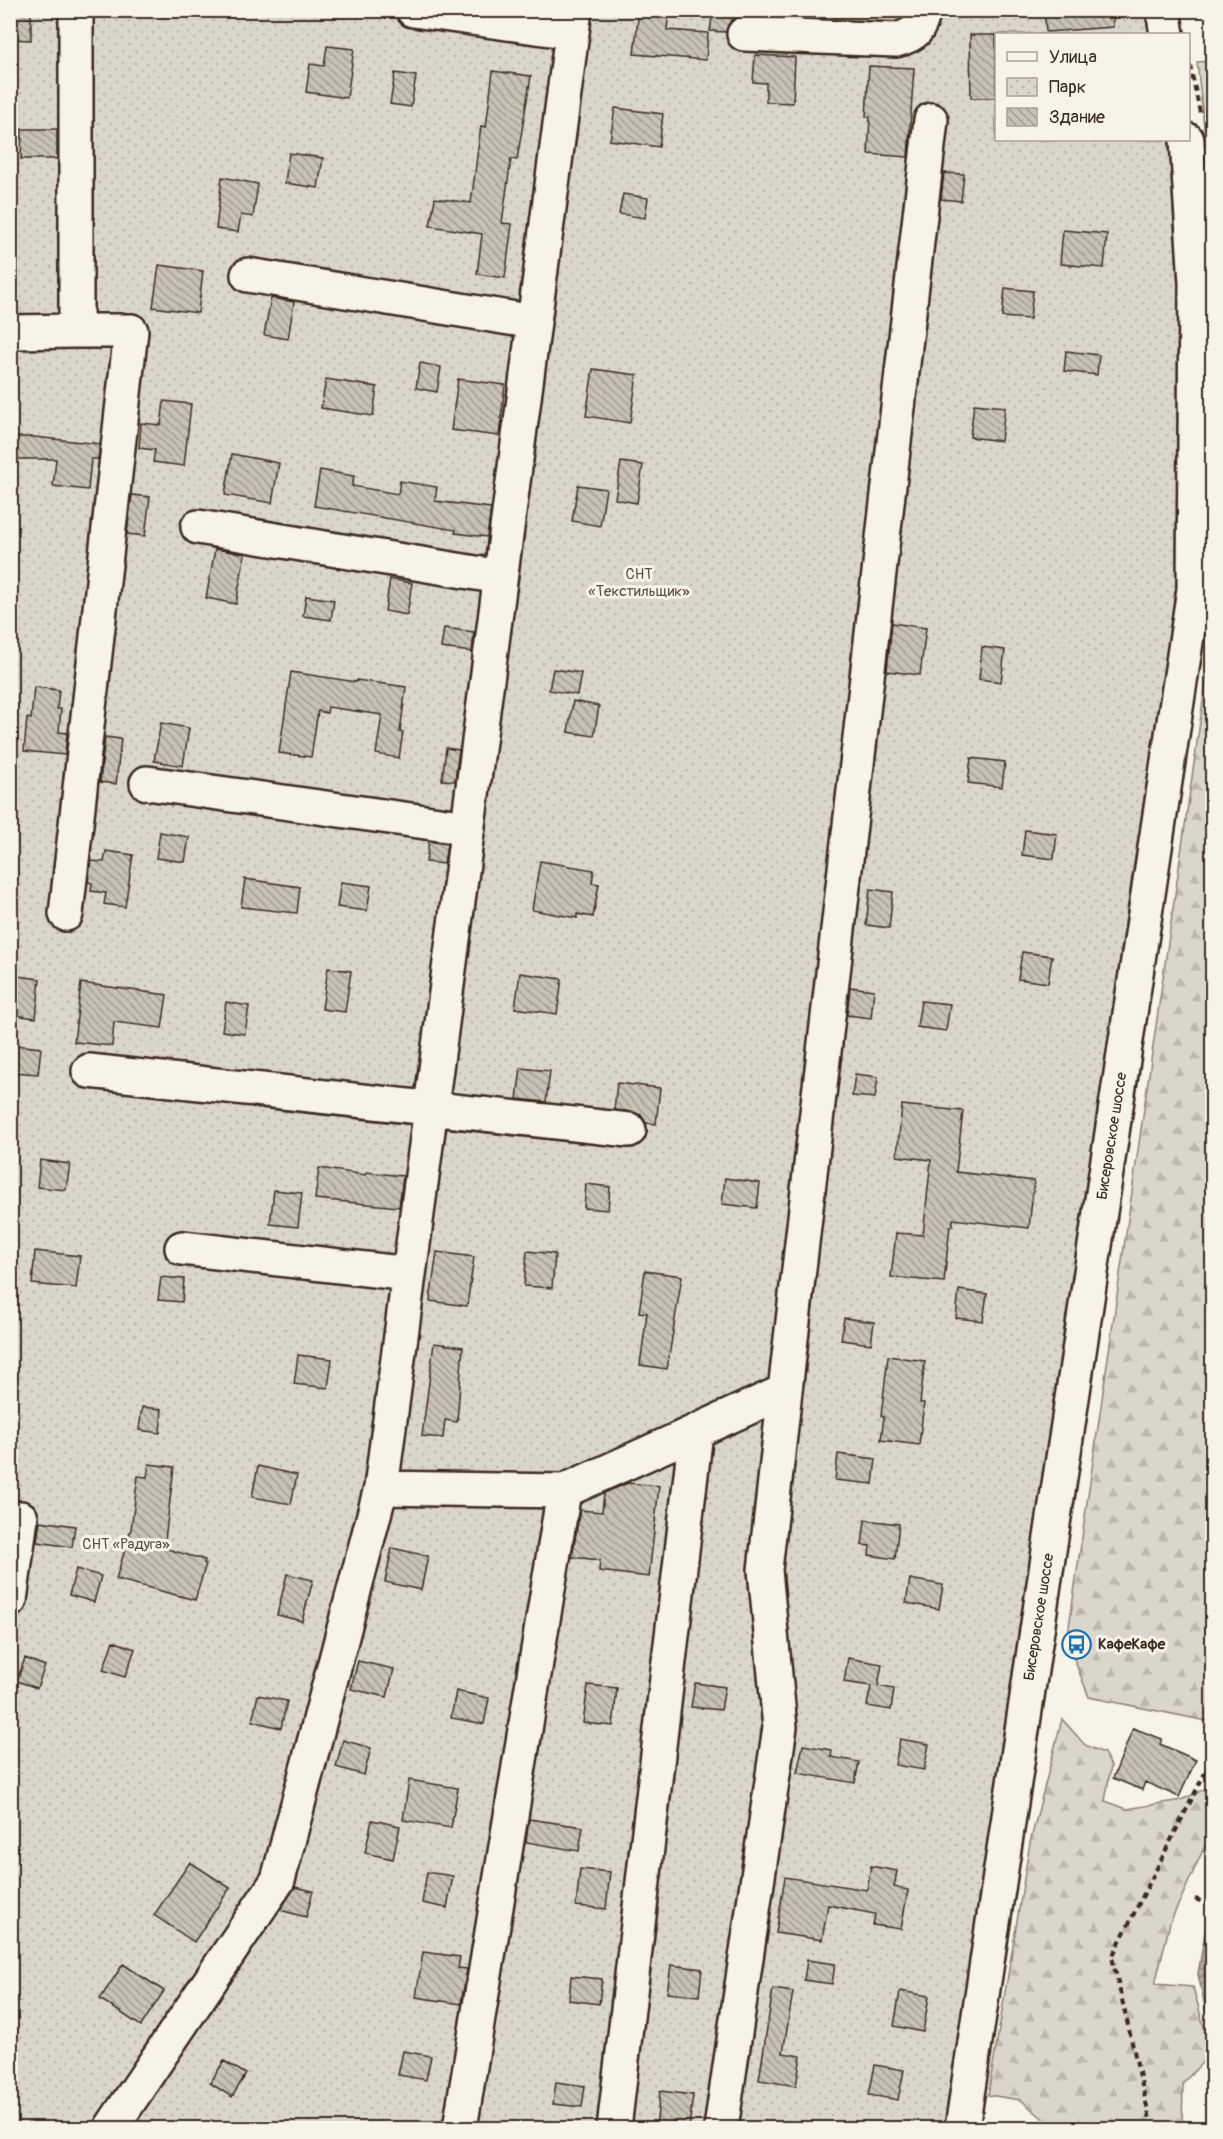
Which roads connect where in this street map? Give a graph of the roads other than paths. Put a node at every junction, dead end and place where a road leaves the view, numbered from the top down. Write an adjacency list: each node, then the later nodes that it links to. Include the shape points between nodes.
1 (76, 10): 12 (street)
2 (413, 10): 5 (street)
3 (924, 10): 7 (street, via 916,31 896,40)
4 (1163, 10): 6 (street)
5 (573, 21): 11 (street)
6 (1167, 33)
7 (744, 34)
8 (931, 120): 24 (street)
9 (1187, 141): 34 (street, Бисеровское шоссе, via 1196,283 1194,589)
10 (248, 275): 11 (street)
11 (534, 322): 15 (street)
12 (76, 331): 13 (street); 18 (street, via 131,331)
13 (10, 332)
14 (198, 527): 15 (street)
15 (501, 577): 17 (street)
16 (147, 783): 17 (street)
17 (468, 828): 20 (street)
18 (66, 914)
19 (89, 1071): 20 (street)
20 (431, 1108): 21 (street); 23 (street)
21 (629, 1130)
22 (182, 1248): 23 (street)
23 (409, 1274): 26 (street)
24 (785, 1391): 25 (street); 33 (street, via 765,1570 780,1727)
25 (696, 1432): 27 (street); 32 (street)
26 (381, 1488): 27 (street); 30 (street, via 278,1880)
27 (564, 1491): 31 (street)
28 (21, 1518): 29 (street)
29 (10, 1600)
30 (111, 2128)
31 (459, 2128)
32 (614, 2128)
33 (720, 2128)
34 (962, 2128)

